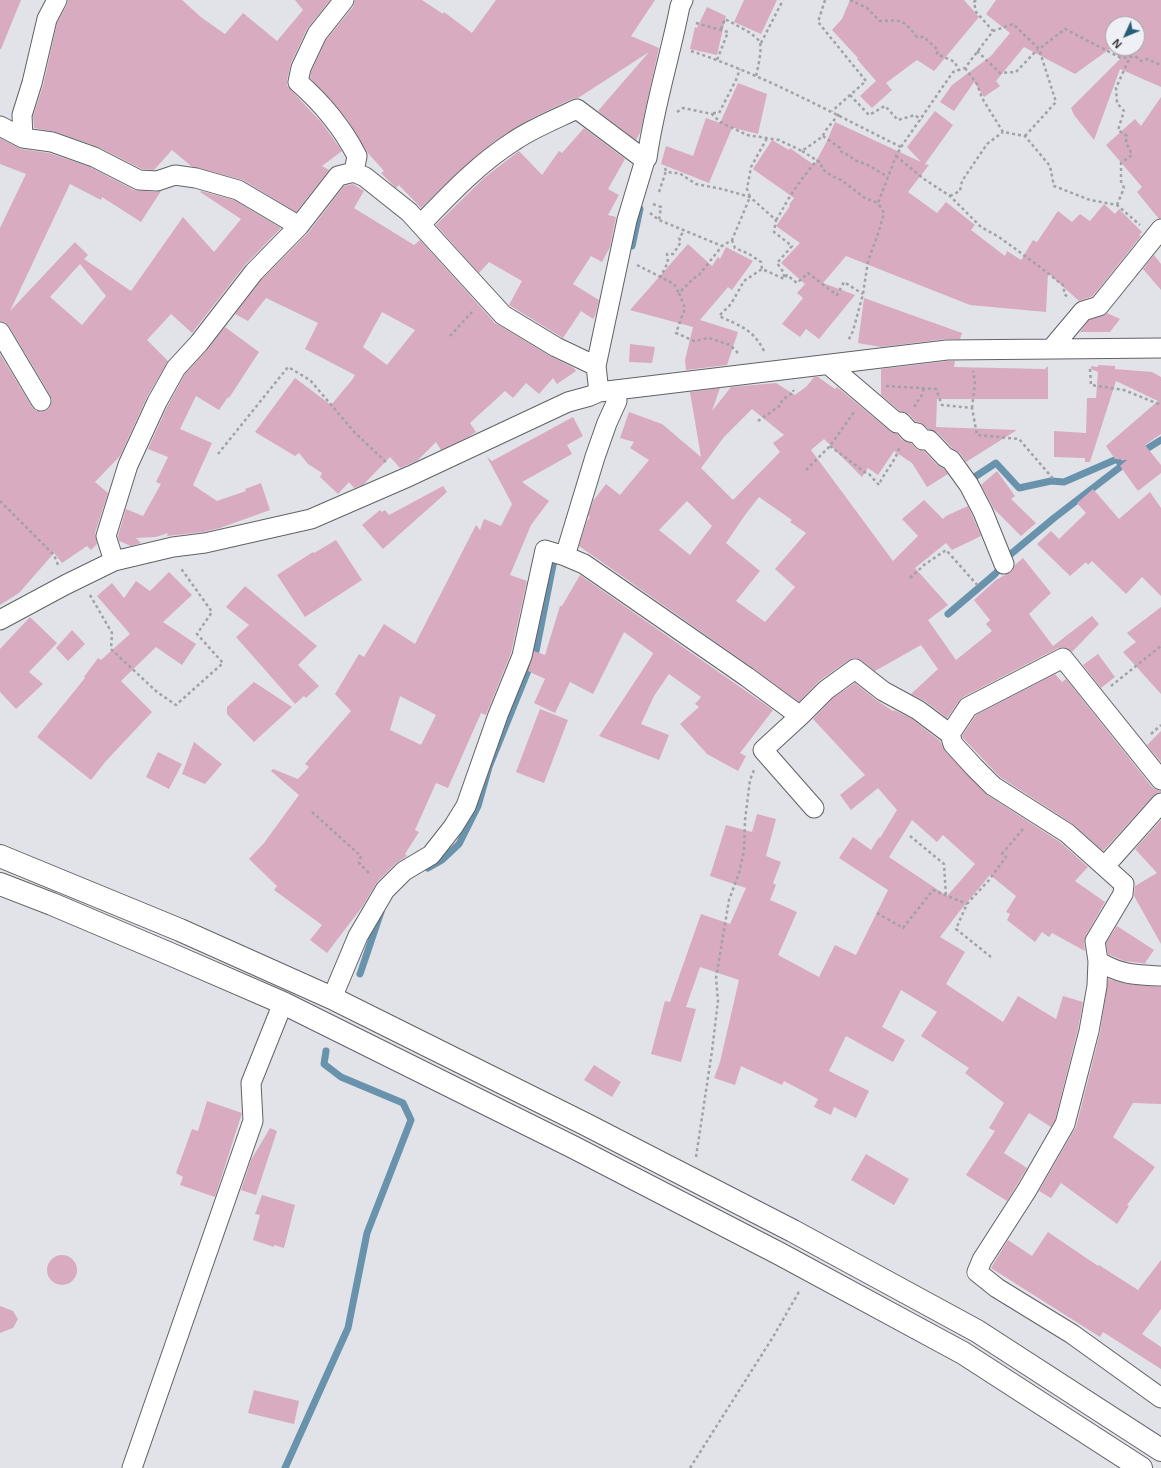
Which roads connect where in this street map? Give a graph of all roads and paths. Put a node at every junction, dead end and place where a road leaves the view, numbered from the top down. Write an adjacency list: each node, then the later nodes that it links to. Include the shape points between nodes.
1 (57, 0): 32 (street, via 47,19 22,115)
2 (344, 0): 40 (street, via 317,34 298,82 326,109 349,140 357,156)
3 (683, 0): 37 (street)
4 (783, 0): 11 (path)
5 (825, 0): 22 (path, via 818,22 866,81)
6 (850, 0): 20 (path, via 867,8 880,21 899,20 905,23 917,37 924,37 938,50 937,54 955,62)
7 (976, 0): 10 (path, via 976,12)
8 (692, 21): 9 (path)
9 (721, 29): 11 (path, via 725,19 758,38); 16 (path, via 728,32)
10 (993, 31): 13 (path, via 1013,24); 14 (path)
11 (761, 44): 21 (path)
12 (685, 49): 16 (path)
13 (1039, 49): 14 (path, via 1016,72 1000,73); 15 (path, via 1065,29 1121,58); 31 (path, via 1056,102)
14 (977, 51): 18 (path)
15 (1130, 57): 17 (path, via 1136,56 1141,61 1147,60); 46 (path, via 1116,88 1116,103 1124,111 1118,130 1127,136 1126,142 1132,155 1122,163 1121,180 1124,188)
16 (717, 60): 19 (path)
17 (1161, 65)
18 (965, 68): 20 (path); 29 (path, via 977,84 982,98)
19 (740, 69): 21 (path); 24 (path, via 719,113)
20 (958, 70): 27 (path, via 953,72)
21 (756, 76): 23 (path)
22 (850, 95): 23 (path); 27 (path, via 869,116 884,106 898,120 915,115)
23 (832, 111): 25 (path)
24 (712, 114): 26 (path, via 683,108); 33 (path, via 720,122 747,135)
25 (839, 114): 30 (path); 34 (path)
26 (672, 116)
27 (920, 120): 34 (path)
28 (0, 126): 32 (street)
29 (1003, 132): 31 (path); 42 (path, via 987,144 962,181 960,191)
30 (823, 136): 35 (path); 41 (path, via 854,160)
31 (1025, 136): 46 (path, via 1050,166 1054,186 1090,200)
32 (23, 138): 50 (street, via 52,142 94,157 139,180 157,181 176,175 238,190)
33 (767, 138): 35 (path, via 779,140); 43 (path, via 752,167 747,189)
34 (901, 147): 36 (path)
35 (802, 151): 38 (path)
36 (896, 156): 41 (path); 42 (path)
37 (646, 159): 39 (path); 44 (street); 49 (street, via 577,109 515,140 486,161 458,185)
38 (817, 160): 45 (path, via 821,163 822,169 865,198); 48 (path)
39 (666, 170): 43 (path, via 679,173 696,184); 47 (path, via 653,204 661,207)
40 (354, 172): 49 (street, via 365,177); 50 (street, via 338,176)
41 (888, 177): 45 (path)
42 (950, 196): 62 (path, via 982,227 1040,266 1064,286 1064,294)
43 (750, 197): 48 (path); 53 (path)
44 (632, 200): 47 (path); 55 (street)
45 (878, 203): 60 (path, via 884,213 868,261)
46 (1117, 205): 52 (path)
47 (659, 220): 51 (path)
48 (776, 220): 58 (path, via 774,232 792,246 777,263 784,273)
49 (421, 224): 61 (street)
50 (299, 226): 91 (street, via 254,272 199,343 176,368 157,402 128,465 106,536)
51 (684, 230): 54 (path); 57 (path, via 679,238 682,242 673,254 667,254 668,262)
52 (1157, 233): 62 (street, via 1099,306)
53 (732, 240): 54 (path); 56 (path, via 735,248 761,262)
54 (722, 246): 59 (path, via 699,275)
55 (619, 260): 57 (path, via 640,266); 74 (street)
56 (762, 269): 58 (path); 71 (path, via 744,281 731,304 719,316 750,331 759,340)
57 (660, 278): 59 (path, via 674,284)
58 (784, 279): 60 (path, via 787,275 797,283 808,273 837,294 844,282)
59 (679, 293): 72 (path, via 685,308 676,334 694,341 709,338 730,345 737,353)
60 (863, 294): 73 (path, via 853,331)
61 (486, 296): 64 (path); 74 (street, via 503,315 556,347)
62 (1083, 310): 67 (street)
63 (0, 332): 78 (street)
64 (450, 336)
65 (1088, 348): 66 (street); 67 (street); 79 (path, via 1091,385 1124,390)
66 (1161, 348)
67 (1051, 349): 68 (street)
68 (970, 350): 73 (street, via 947,350); 80 (path, via 975,382)
69 (770, 351): 71 (path)
70 (759, 352): 71 (path)
71 (764, 352)
72 (743, 353)
73 (835, 364): 75 (street); 76 (street)
74 (596, 366): 77 (street)
75 (795, 369): 77 (street); 81 (path, via 799,378 791,384 794,392)
76 (859, 390): 80 (path, via 936,389 942,405); 82 (street); 83 (path)
77 (608, 391): 86 (street, via 568,402); 90 (street, via 617,401 606,423)
78 (41, 401)
79 (1161, 405)
80 (972, 408): 87 (path, via 977,435 1019,439)
81 (758, 421)
82 (907, 429): 83 (path, via 900,442 898,454 882,476 879,485 869,474); 92 (street, via 917,433 923,440 929,440 951,460 983,512)
83 (830, 446): 85 (path)
84 (218, 454): 86 (path, via 288,368 310,380 356,434 384,459)
85 (806, 470)
86 (398, 481): 89 (street, via 311,519 205,543)
87 (1055, 481)
88 (0, 501): 94 (path, via 54,555)
89 (173, 547): 91 (street); 94 (path, via 181,570 212,612 197,634 223,663 176,704 157,692 111,650 112,633)
90 (559, 554): 99 (street, via 584,564); 111 (street, via 545,550 522,656 466,806 454,827 432,855 404,871)
91 (114, 561): 94 (street)
92 (1004, 564)
93 (910, 578): 95 (path, via 946,550)
94 (73, 581): 96 (street)
95 (979, 587)
96 (0, 620)
97 (1161, 646): 98 (path)
98 (1096, 699): 100 (street, via 1063,658 968,707); 102 (street)
99 (800, 716): 100 (street, via 826,690 855,669 883,691 918,710); 101 (street)
100 (950, 734): 106 (street, via 953,744 993,786)
101 (762, 750): 104 (street); 120 (path, via 750,780 744,851 740,873 729,900 716,978 718,1000 713,1044)
102 (1161, 780)
103 (1161, 803): 109 (street)
104 (814, 808)
105 (312, 812): 111 (path, via 362,856 359,863)
106 (1036, 813): 109 (street, via 1067,833); 113 (path, via 1002,854 1006,857 989,880)
107 (910, 836): 112 (path, via 944,864)
108 (0, 856): 118 (main road, via 173,927)
109 (1106, 866): 116 (street, via 1124,884 1123,894 1095,941)
110 (0, 884): 119 (main road)
111 (385, 890): 118 (street, via 358,936)
112 (946, 896): 113 (path); 114 (path, via 933,890 903,928)
113 (967, 904): 115 (path, via 956,929)
114 (877, 913)
115 (990, 957)
116 (1098, 961): 117 (street, via 1111,969 1130,975); 122 (street, via 1097,986 1089,1031 1065,1124 977,1272 997,1288 1072,1334)
117 (1161, 976)
118 (332, 998): 120 (main road)
119 (283, 1003): 121 (main road, via 572,1147); 124 (street, via 251,1083 253,1121)
120 (693, 1180): 123 (main road, via 977,1330)
121 (811, 1271): 125 (path, via 773,1337); 126 (main road, via 963,1353)
122 (1161, 1398)
123 (1161, 1450)
124 (132, 1468)
125 (690, 1468)
126 (1141, 1468)

